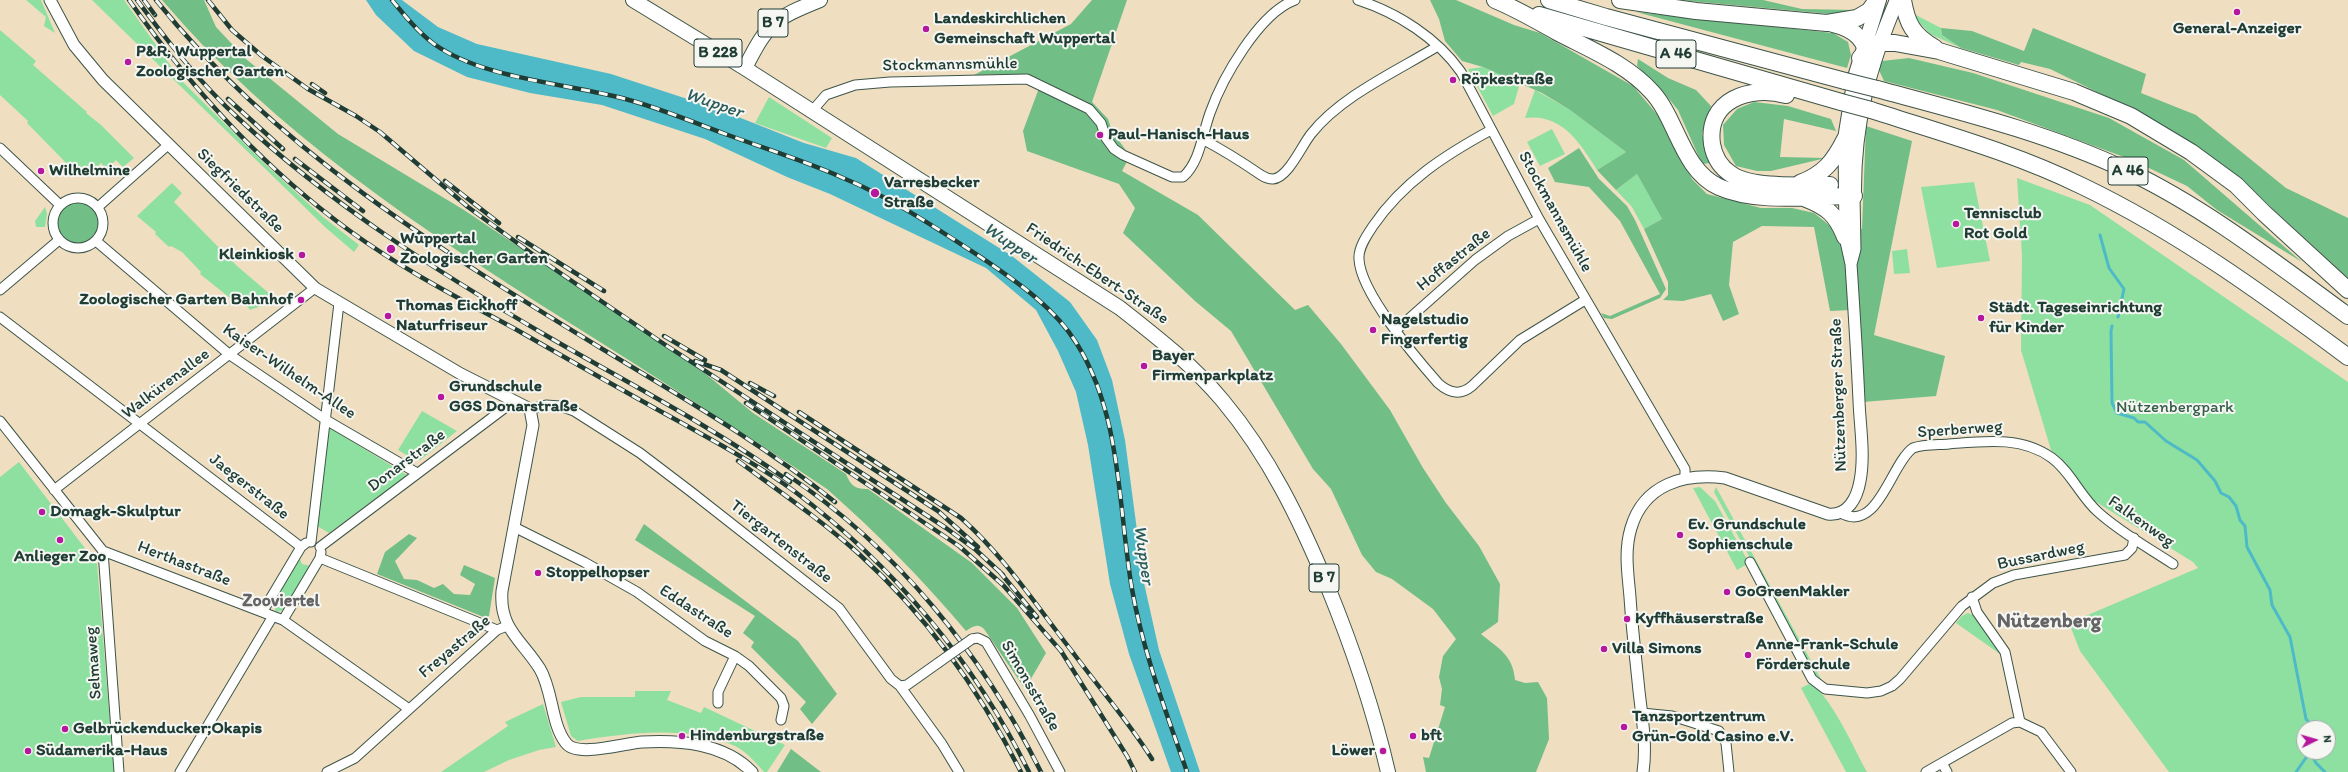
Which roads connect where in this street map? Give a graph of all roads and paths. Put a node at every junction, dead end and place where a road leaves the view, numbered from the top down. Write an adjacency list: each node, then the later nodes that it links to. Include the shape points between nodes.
1 (50, 0): 23 (street, Siegfriedstraße, via 66,33 83,57)
2 (633, 0): 17 (main road, Friedrich-Ebert-Straße / B 228)
3 (820, 0): 17 (main road, B 7, via 784,14 772,23)
4 (1295, 0): 21 (street, Stockmannsmühle, via 1274,12 1239,57 1214,105)
5 (1358, 0): 14 (street, Stockmannsmühle, via 1398,17)
6 (1496, 0): 12 (highway, A 46)
7 (1549, 0): 39 (highway, A 46, bridge, via 2037,135 2127,171 2206,215)
8 (1620, 0): 13 (highway, via 1696,11)
9 (1878, 0): 13 (highway, via 1869,11 1860,16); 16 (main road, Nützenberger Straße)
10 (1897, 0): 16 (main road, Nützenberger Straße)
11 (1904, 0): 15 (highway, via 1906,14 1914,31 1921,40)
12 (1511, 7): 18 (highway, A 46); 25 (highway, via 1597,53 1640,80 1664,108 1692,163 1718,187 1751,195)
13 (1827, 23): 16 (highway, via 1854,31)
14 (1438, 46): 20 (street, Stockmannsmühle, via 1452,58 1461,72); 21 (street, via 1377,82 1329,116 1312,133 1288,170 1280,177 1272,179 1262,176 1238,158)
15 (1939, 51): 16 (highway, via 1895,43); 36 (highway, via 2074,92 2144,124 2191,152 2236,185)
16 (1869, 52): 22 (main road, Nützenberger Straße, via 1852,94); 26 (main road, Nützenberger Straße)
17 (745, 68): 19 (main road, Friedrich-Ebert-Straße / B 7)
18 (1840, 106): 25 (highway, via 1767,92 1739,96 1727,104 1716,117 1711,136 1713,149 1717,159 1731,175 1746,181); 43 (highway, A 46, via 1870,114 1916,132 1941,133 2012,156 2080,185 2154,223 2265,295)
19 (812, 111): 21 (street, Stockmannsmühle, via 826,95 855,85 1027,80 1089,108 1114,149 1172,177 1183,177 1190,170); 82 (main road, Friedrich-Ebert-Straße / B 7, via 1120,308 1184,360 1223,402 1267,462 1304,531 1355,656 1370,700)
20 (1491, 130): 29 (street, Stockmannsmühle); 41 (street, via 1438,161 1400,194 1367,235 1358,258 1360,268)
21 (1202, 139)
22 (1845, 139): 25 (highway, via 1825,170); 26 (street, Nützenberger Straße)
23 (168, 145): 28 (street); 34 (street, Siegfriedstraße)
24 (0, 148): 27 (street)
25 (1798, 190): 26 (highway); 30 (highway, via 1832,213)
26 (1849, 191): 30 (street, Nützenberger Straße); 33 (street, Nützenberger Straße, via 1855,249)
27 (60, 205): 28 (street, via 67,200 80,197 92,201); 31 (street, via 53,221)
28 (98, 207): 32 (street, via 104,224)
29 (1539, 219): 37 (street, Stockmannsmühle); 41 (street, Hoffastraße, via 1508,236 1475,260)
30 (1845, 237): 33 (street, Nützenberger Straße)
31 (59, 240): 32 (street, via 75,248 89,246); 35 (street)
32 (96, 241): 42 (street, Kaiser-Wilhelm-Allee)
33 (1851, 264): 53 (street, Nützenberger Straße, via 1862,467 1856,494)
34 (315, 288): 38 (street, Siegfriedstraße); 42 (street, Walkürenallee)
35 (0, 290)
36 (2348, 290)
37 (1585, 300): 41 (street, via 1520,340 1466,391 1445,389); 51 (street, Stockmannsmühle, via 1685,469)
38 (339, 303): 44 (street, Siegfriedstraße, via 461,374); 46 (street)
39 (2348, 316)
40 (0, 317): 48 (street, Jaegerstraße)
41 (1395, 331)
42 (230, 355): 46 (street, Kaiser-Wilhelm-Allee); 48 (street, Walkürenallee)
43 (2348, 357)
44 (514, 401): 45 (street, Siegfriedstraße); 50 (street, Donarstraße)
45 (530, 409): 54 (street, Freyastraße, via 533,424); 69 (street, Tiergartenstraße, via 546,405 574,411 640,453 839,608 891,679)
46 (326, 420): 50 (street, Kaiser-Wilhelm-Allee); 56 (street)
47 (0, 421): 52 (street, Herthastraße)
48 (140, 423): 52 (street, Walkürenallee); 57 (street, Jaegerstraße)
49 (2062, 467): 53 (street, Sperberweg, via 2041,452 2015,443 1991,440 1918,446 1905,455 1885,491 1870,511 1856,517 1848,517); 55 (street, Falkenweg, via 2097,511)
50 (417, 473): 58 (street, Donarstraße)
51 (1685, 477): 53 (street, via 1725,478 1828,514); 72 (street, via 1664,486 1647,500 1631,527 1627,546 1626,562)
52 (54, 490): 59 (street, Herthastraße)
53 (1841, 513)
54 (514, 528): 67 (street, Freyastraße, via 501,601); 68 (street, Eddastraße, via 584,562 637,592 705,641)
55 (2134, 538): 62 (street, Falkenweg); 63 (street, Bussardweg, via 2132,548 2125,555 2014,575 1993,583)
56 (310, 542): 57 (street); 58 (street)
57 (301, 547): 64 (street)
58 (320, 547): 60 (street)
59 (103, 551): 64 (street, Herthastraße); 76 (street, Selmaweg)
60 (320, 558): 66 (street); 67 (street)
61 (1750, 562): 63 (street, Bussardweg, via 1812,679 1825,688 1866,693 1892,686)
62 (2172, 564)
63 (1972, 597): 74 (street, via 1977,612 2005,652)
64 (263, 611): 65 (street, Herthastraße)
65 (273, 616): 66 (street, Herthastraße); 77 (street)
66 (283, 620): 71 (street, Herthastraße)
67 (502, 628): 71 (street, Freyastraße); 79 (street, via 542,672 560,731 566,744 572,749 585,750 648,742 698,745 734,756)
68 (735, 656): 70 (street, Eddastraße, via 718,692); 73 (street, Eddastraße, via 749,666 781,698 784,706)
69 (900, 686): 80 (street, Tiergartenstraße); 81 (street, Simonsstraße, bridge, via 907,685 972,639 981,639 986,642 1030,716)
70 (718, 703)
71 (409, 709): 78 (street, Freyastraße, via 354,758)
72 (1642, 714): 83 (street, via 1645,751); 84 (street, via 1672,716 1719,732 1726,743)
73 (781, 720)
74 (2020, 722): 75 (street, via 2012,723); 87 (street, via 2041,732)
75 (1942, 763): 85 (street); 86 (street)
76 (119, 772)
77 (180, 772)
78 (327, 772)
79 (752, 772)
80 (959, 772)
81 (1060, 772)
82 (1388, 772)
83 (1643, 772)
84 (1729, 772)
85 (1926, 772)
86 (1947, 772)
87 (2071, 772)

